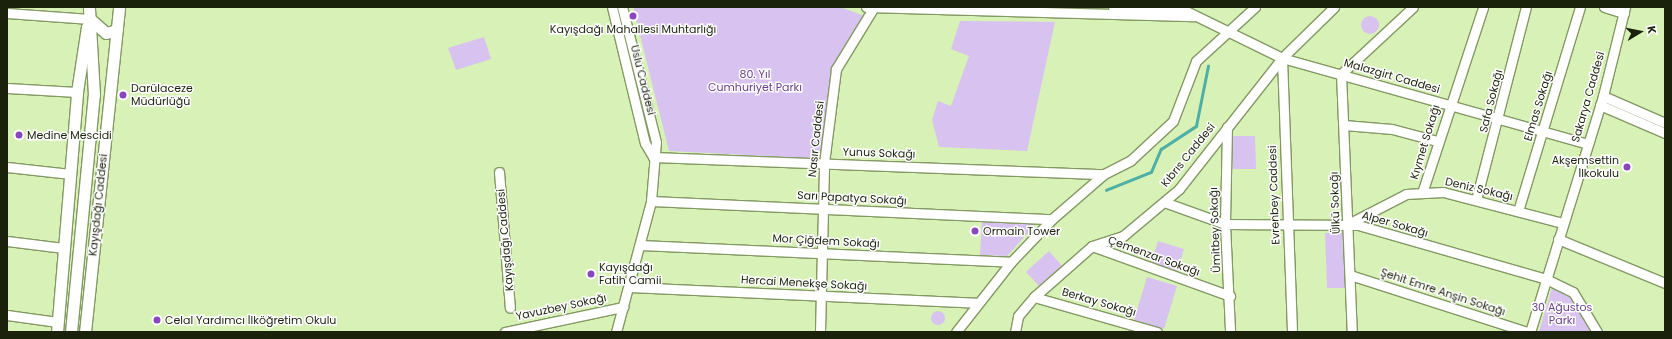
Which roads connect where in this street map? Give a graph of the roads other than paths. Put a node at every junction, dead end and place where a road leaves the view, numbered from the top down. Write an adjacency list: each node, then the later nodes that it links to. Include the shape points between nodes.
1 (89, 7): 17 (main road, Kayışdağı Caddesi)
2 (119, 7): 18 (main road, Kayışdağı Caddesi)
3 (612, 7): 35 (street, Uslu Caddesi, via 645,143)
4 (622, 7): 35 (street, Uslu Caddesi, via 653,123)
5 (1113, 7): 15 (street, Malazgirt Caddesi, via 1180,8)
6 (1255, 7): 19 (street)
7 (1334, 7): 20 (street, Kıbrıs Caddesi)
8 (1413, 7): 21 (street)
9 (1483, 7): 25 (street, Kıymet Sokağı)
10 (1526, 7): 27 (street, Safa Sokağı)
11 (1580, 7): 31 (street, Elmas Sokağı)
12 (1604, 7): 14 (street)
13 (871, 8): 15 (street); 36 (street, Nasır Caddesi, via 836,69)
14 (1625, 10): 24 (street, Sakarya Caddesi)
15 (1196, 12): 19 (street, Malazgirt Caddesi)
16 (7, 13): 17 (street)
17 (90, 19): 18 (main road, via 106,33); 23 (main road, via 82,45); 71 (main road, Kayışdağı Caddesi, via 94,95)
18 (117, 30): 72 (main road, Kayışdağı Caddesi)
19 (1226, 33): 20 (street, Malazgirt Caddesi); 40 (street, via 1196,61 1173,121 1131,160)
20 (1282, 58): 21 (street, Malazgirt Caddesi); 30 (street, Kıbrıs Caddesi); 50 (street, Evrenbey Caddesi)
21 (1341, 74): 25 (street, Malazgirt Caddesi); 29 (street, Ülkü Sokağı)
22 (7, 88): 23 (street)
23 (77, 92): 39 (main road)
24 (1603, 96): 26 (street, Sakarya Caddesi); 28 (street)
25 (1449, 104): 27 (street, Malazgirt Caddesi); 33 (street, Kıymet Sokağı)
26 (1600, 105): 32 (street); 34 (street, Sakarya Caddesi)
27 (1499, 119): 31 (street, Malazgirt Caddesi); 42 (street, Safa Sokağı)
28 (1665, 123)
29 (1344, 125): 33 (street, via 1392,129); 51 (street, Ülkü Sokağı)
30 (1227, 127): 44 (street, Kıbrıs Caddesi, via 1179,189); 49 (street, Ümitbey Sokağı)
31 (1543, 131): 34 (street, Malazgirt Caddesi); 46 (street, Elmas Sokağı)
32 (1665, 133)
33 (1437, 141): 41 (street, Kıymet Sokağı)
34 (1587, 144): 48 (street, Sakarya Caddesi)
35 (653, 157): 36 (street, Yunus Sokağı); 43 (street, Uslu Caddesi)
36 (824, 163): 40 (street, Yunus Sokağı); 45 (street, Nasır Caddesi)
37 (7, 167): 39 (street)
38 (499, 172): 68 (street, Kayışdağı Caddesi)
39 (71, 174): 56 (main road)
40 (1104, 174): 47 (street)
41 (1422, 193): 42 (street, Deniz Sokağı, via 1443,192); 51 (street, Deniz Sokağı, via 1406,194)
42 (1476, 200): 46 (street, Deniz Sokağı)
43 (651, 201): 45 (street, Sarı Papatya Sokağı); 54 (street, Uslu Caddesi)
44 (1164, 202): 49 (street, Alper Sokağı); 55 (street, Kıbrıs Caddesi, via 1123,236)
45 (823, 209): 47 (street, Sarı Papatya Sokağı); 57 (street, Nasır Caddesi)
46 (1518, 211): 48 (street, Deniz Sokağı)
47 (1052, 220): 58 (street)
48 (1563, 223): 52 (street, Sakarya Caddesi)
49 (1224, 224): 50 (street, Alper Sokağı); 64 (street, Ümitbey Sokağı)
50 (1287, 224): 51 (street, Alper Sokağı); 80 (street, Evrenbey Caddesi)
51 (1348, 224): 59 (street, Ülkü Sokağı); 60 (street, Alper Sokağı)
52 (1558, 239): 60 (street, Sakarya Caddesi); 61 (street)
53 (7, 241): 56 (street)
54 (640, 245): 57 (street, Mor Çiğdem Sokağı); 62 (street, Uslu Caddesi)
55 (1092, 246): 64 (street, Çemenzar Sokağı); 65 (street, Kıbrıs Caddesi)
56 (64, 248): 70 (main road)
57 (822, 253): 58 (street, Mor Çiğdem Sokağı); 63 (street, Nasır Caddesi)
58 (1011, 262): 66 (street)
59 (1350, 275): 81 (street, Ülkü Sokağı); 82 (street, Şehit Emre Anşin Sokağı)
60 (1546, 279): 82 (street, Sakarya Caddesi); 83 (street, Alper Sokağı, via 1573,292)
61 (1665, 283)
62 (629, 287): 63 (street, Hercai Menekşe Sokağı); 67 (street, Uslu Caddesi)
63 (821, 296): 66 (street, Hercai Menekşe Sokağı); 75 (street, Nasır Caddesi)
64 (1230, 296): 79 (street, Ümitbey Sokağı)
65 (1034, 297): 77 (street, Kıbrıs Caddesi, via 1018,316); 78 (street, Berkay Sokağı)
66 (977, 303): 76 (street)
67 (623, 307): 73 (street, Yavuzbey Sokağı); 74 (street, Uslu Caddesi)
68 (510, 308)
69 (7, 315): 70 (street)
70 (58, 327)
71 (71, 332)
72 (85, 332)
73 (504, 332)
74 (616, 332)
75 (820, 332)
76 (958, 332)
77 (1015, 332)
78 (1157, 332)
79 (1230, 332)
80 (1292, 332)
81 (1352, 332)
82 (1529, 332)
83 (1597, 332)

